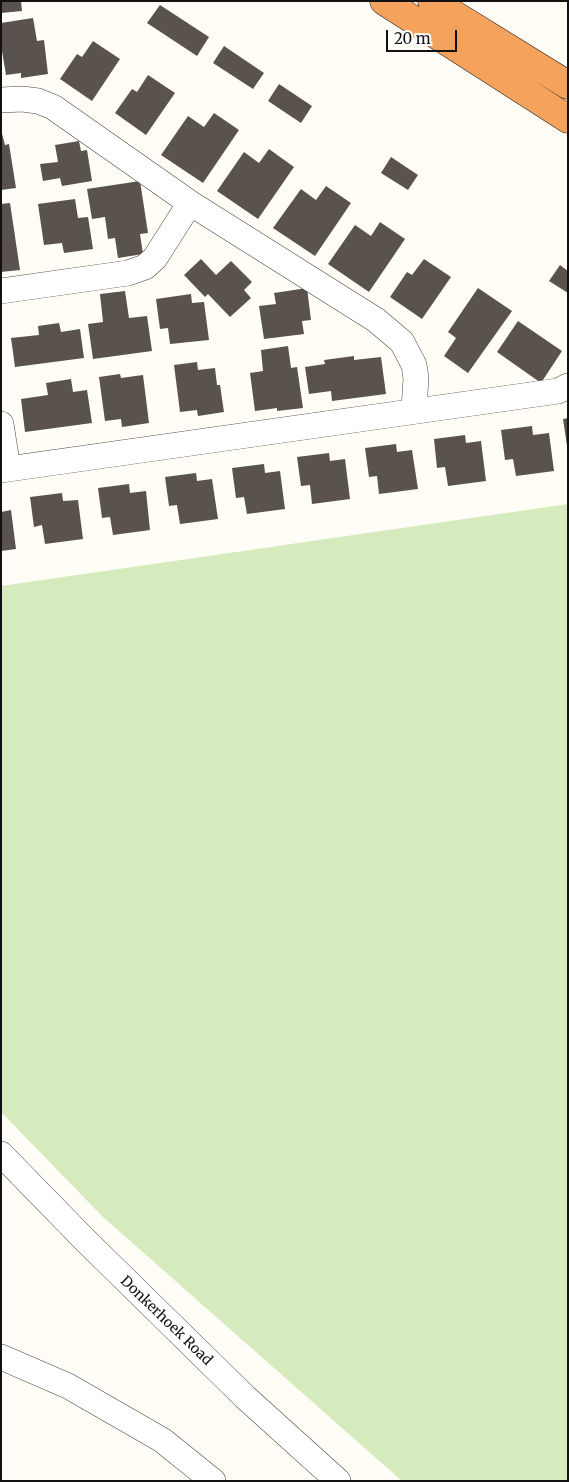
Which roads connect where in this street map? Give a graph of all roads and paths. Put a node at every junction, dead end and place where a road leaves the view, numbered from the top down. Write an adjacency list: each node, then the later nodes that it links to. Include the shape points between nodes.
1 (384, 1): 5 (highway)
2 (432, 1): 3 (highway)
3 (568, 85)
4 (1, 100): 6 (street, via 30,100 52,107)
5 (568, 119)
6 (190, 203): 7 (street, via 145,267); 9 (street, via 376,320 402,342 414,365)
7 (1, 291)
8 (568, 386): 9 (street, via 558,391)
9 (414, 409): 11 (street)
10 (1, 424): 11 (street)
11 (5, 469)
12 (1, 1154): 15 (street, Donkerhoek Road, via 245,1398)
13 (1, 1357): 14 (street, via 68,1386 153,1435)
14 (213, 1481)
15 (338, 1481)

